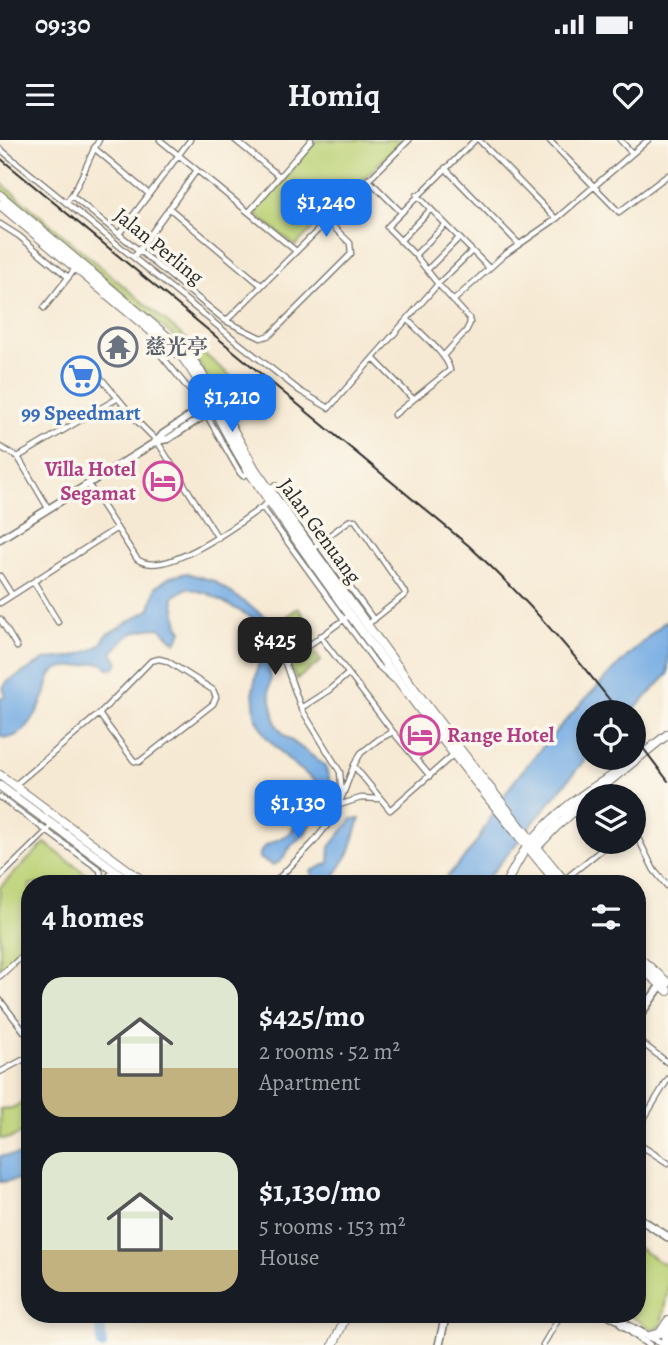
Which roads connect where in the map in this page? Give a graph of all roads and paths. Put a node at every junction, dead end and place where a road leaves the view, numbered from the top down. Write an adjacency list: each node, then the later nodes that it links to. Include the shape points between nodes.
1 (99, 140): 11 (street)
2 (160, 140): 14 (street)
3 (190, 140): 14 (street)
4 (235, 140): 18 (street)
5 (311, 140): 18 (street)
6 (410, 140): 19 (street)
7 (477, 140): 15 (street); 31 (street)
8 (549, 140): 20 (street)
9 (620, 140): 13 (street)
10 (648, 140): 13 (street)
11 (94, 148): 21 (street); 24 (street)
12 (0, 149): 25 (street)
13 (632, 153): 20 (street)
14 (178, 155): 16 (street); 21 (street)
15 (445, 168): 23 (street); 40 (street)
16 (197, 170): 27 (street); 29 (street)
17 (668, 174): 20 (street, via 619,212)
18 (279, 176): 29 (street)
19 (369, 178): 30 (street); 32 (street)
20 (592, 186): 31 (street)
21 (149, 194): 36 (street)
22 (0, 195): 64 (main road, Jalan Genuang, via 181,347 195,362)
23 (417, 195): 28 (street); 30 (street)
24 (72, 196): 25 (street); 36 (street, Jalan Perling)
25 (66, 203): 46 (street)
26 (0, 205): 35 (main road, Jalan Genuang)
27 (169, 208): 42 (street); 53 (street)
28 (431, 209): 34 (street); 39 (street)
29 (249, 212): 43 (street)
30 (401, 212): 39 (street, via 387,227)
31 (556, 219): 40 (street)
32 (327, 221): 43 (street); 57 (street, Jalan Perling, via 350,243 351,254 270,335 261,338)
33 (0, 224): 37 (street)
34 (445, 225): 38 (street); 45 (street)
35 (27, 227): 37 (street); 41 (main road, Jalan Genuang)
36 (119, 234): 42 (street, Jalan Perling)
37 (19, 236): 47 (street)
38 (459, 238): 44 (street); 50 (street)
39 (400, 241): 45 (street)
40 (519, 244): 48 (street)
41 (54, 250): 47 (street); 49 (main road, Jalan Genuang)
42 (139, 250): 46 (street); 57 (street, Jalan Perling)
43 (296, 251): 53 (street)
44 (471, 251): 48 (street); 52 (street)
45 (415, 255): 50 (street)
46 (134, 257): 60 (street, via 300,391 329,408)
47 (45, 258): 51 (street)
48 (489, 268): 54 (street)
49 (76, 269): 51 (street); 64 (main road, Jalan Genuang, via 182,357)
50 (427, 270): 52 (street)
51 (68, 277): 55 (street)
52 (438, 284): 54 (street); 56 (street)
53 (261, 285): 57 (street)
54 (453, 301): 59 (street, via 470,323)
55 (44, 308)
56 (408, 320): 59 (street); 60 (street)
57 (226, 321)
58 (152, 344): 65 (street, via 196,398)
59 (443, 356): 63 (street, via 449,372)
60 (373, 358): 63 (street)
61 (81, 360): 62 (street)
62 (118, 398): 67 (street); 69 (street)
63 (413, 399): 66 (street)
64 (213, 406): 65 (street); 67 (street, via 168,439); 71 (main road, Jalan Genuang); 76 (main road, Jalan Genuang)
65 (192, 415): 67 (street)
66 (394, 415)
67 (157, 441): 70 (street); 75 (street)
68 (0, 447): 69 (street)
69 (18, 457): 72 (street)
70 (88, 484): 72 (street); 73 (street)
71 (266, 504): 75 (street); 76 (main road, Jalan Genuang); 81 (street)
72 (48, 508): 74 (street)
73 (117, 528): 75 (street, via 137,559 148,564 192,553); 78 (street)
74 (0, 538)
75 (218, 538)
76 (312, 548): 81 (main road, Jalan Genuang); 84 (main road, Jalan Genuang); 84 (street, via 355,520 406,592)
77 (0, 576): 79 (street)
78 (33, 582): 79 (street); 83 (street)
79 (12, 594): 80 (street)
80 (0, 603)
81 (347, 617): 85 (street); 88 (main road, Jalan Genuang)
82 (0, 619): 86 (street)
83 (58, 622)
84 (370, 622): 88 (main road, Jalan Genuang)
85 (320, 636): 87 (street); 90 (street, via 285,663)
86 (17, 647)
87 (348, 674): 90 (street); 93 (street)
88 (408, 689): 89 (main road, Jalan Genuang); 91 (main road, Jalan Genuang)
89 (424, 702): 91 (main road); 104 (main road, Jalan Genuang)
90 (300, 708): 98 (street)
91 (421, 712): 95 (main road, Jalan Genuang)
92 (99, 714): 92 (street, via 139,762 216,697 213,690 159,659 151,661); 105 (street)
93 (393, 732): 97 (street); 99 (street, via 366,748)
94 (668, 734): 102 (main road)
95 (441, 737): 96 (main road, Jalan Genuang); 97 (street)
96 (455, 754): 101 (street); 104 (main road, Jalan Genuang)
97 (415, 758): 101 (street)
98 (337, 765): 99 (street, via 348,771); 106 (street)
99 (353, 768): 106 (street); 107 (street)
100 (0, 775): 105 (main road)
101 (430, 776): 107 (street, via 390,810)
102 (603, 784)
103 (0, 786): 105 (main road)
104 (487, 788): 112 (main road, Jalan Genuang)
105 (5, 795): 111 (main road); 111 (street)
106 (342, 797): 109 (street)
107 (381, 799): 109 (street, via 361,798)
108 (576, 800): 112 (main road)
109 (339, 805): 120 (street, via 322,832)
110 (576, 809): 112 (main road)
111 (52, 824): 115 (main road); 116 (street); 124 (street)
112 (529, 845): 121 (main road); 122 (main road, Jalan Genuang)
113 (597, 854): 123 (street)
114 (646, 854): 125 (street)
115 (117, 867): 117 (street); 118 (main road); 119 (main road)
116 (101, 875)
117 (110, 875)
118 (125, 875)
119 (131, 875)
120 (282, 875)
121 (510, 875)
122 (557, 875)
123 (571, 875)
124 (0, 877)
125 (668, 887)
126 (21, 957): 129 (street)
127 (646, 965): 130 (main road)
128 (646, 971): 130 (main road)
129 (0, 975)
130 (666, 986): 132 (main road)
131 (0, 1000): 133 (street)
132 (646, 1009)
133 (21, 1027)
134 (646, 1046): 136 (street)
135 (21, 1061): 137 (street)
136 (668, 1063)
137 (0, 1072)
138 (668, 1079): 139 (street)
139 (646, 1114)
140 (646, 1149): 141 (street)
141 (668, 1163)
142 (646, 1223): 143 (main road)
143 (668, 1237)
144 (668, 1321): 150 (main road)
145 (343, 1323): 151 (main road)
146 (444, 1323): 152 (main road)
147 (556, 1323): 153 (street)
148 (620, 1323): 150 (street)
149 (668, 1326): 154 (main road)
150 (649, 1340): 154 (street)
151 (333, 1345)
152 (439, 1345)
153 (543, 1345)
154 (664, 1345)

